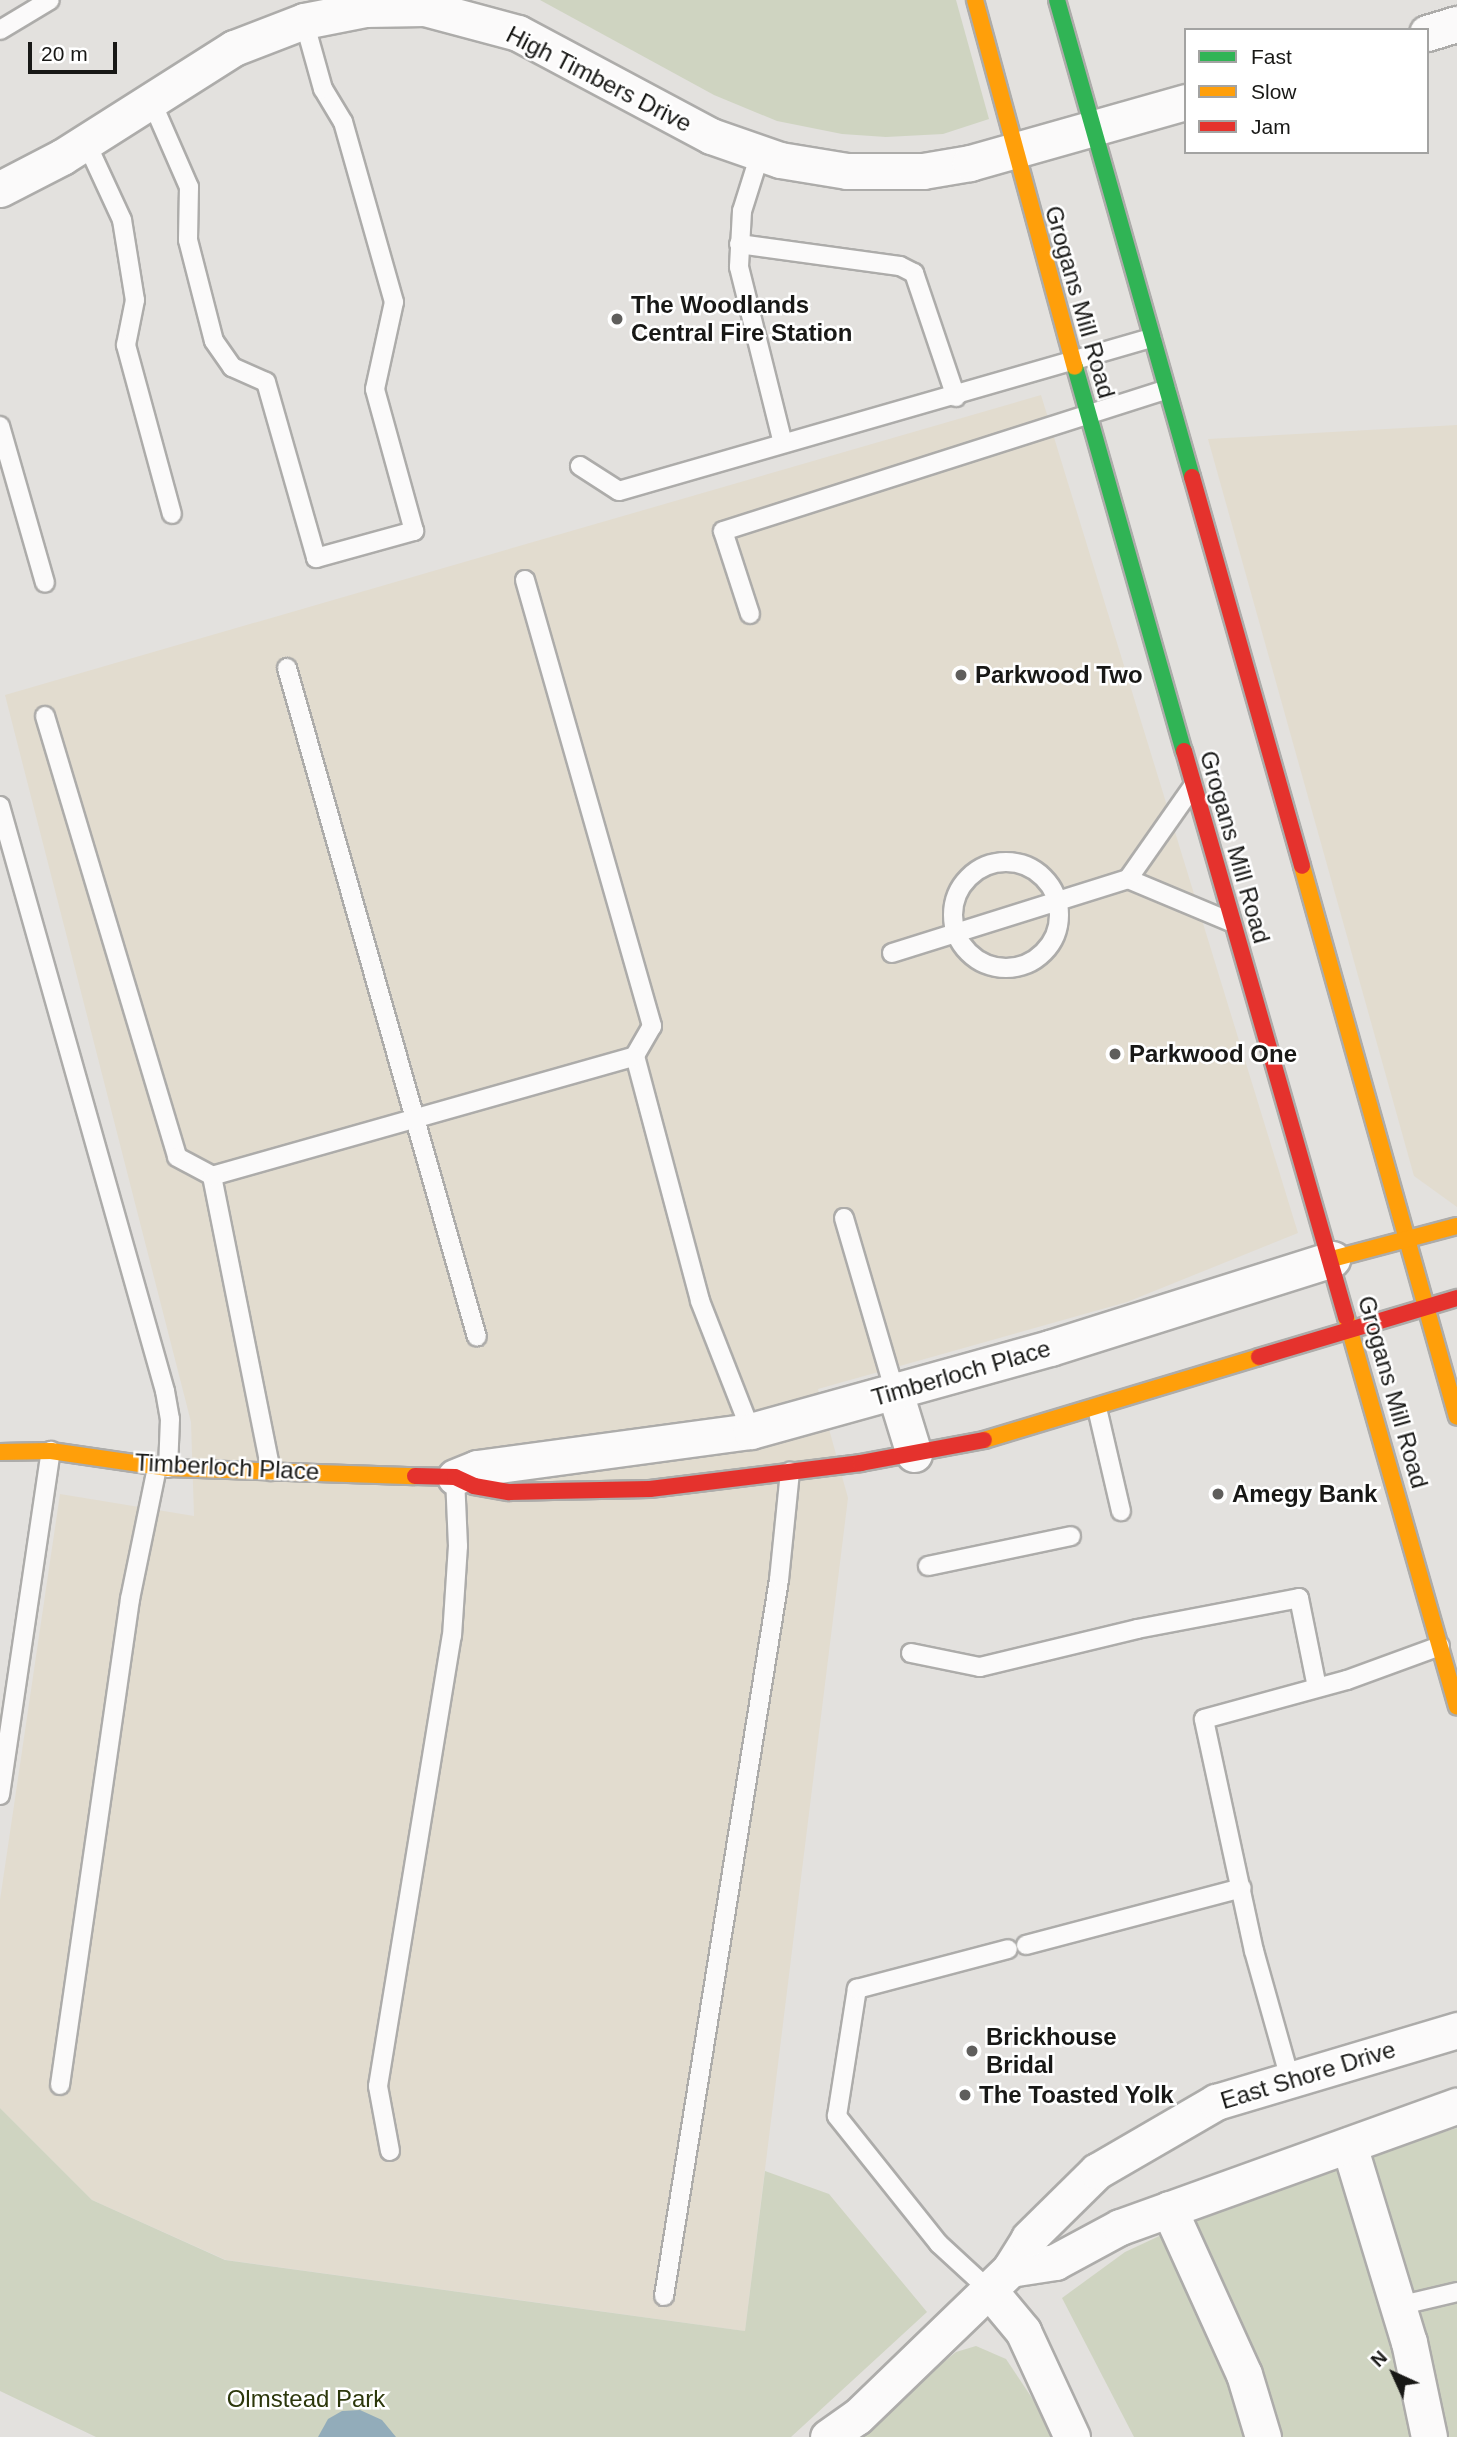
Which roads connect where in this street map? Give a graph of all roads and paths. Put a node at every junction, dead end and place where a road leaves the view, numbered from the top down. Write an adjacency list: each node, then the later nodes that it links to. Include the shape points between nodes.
1 (975, 0): 13 (main road, Grogans Mill Road)
2 (1056, 0): 11 (main road)
3 (42, 2): 7 (lane)
4 (425, 4): 5 (street, High Timbers Drive); 14 (street, High Timbers Drive, via 518,33 666,115)
5 (304, 21): 9 (street, High Timbers Drive, via 234,48); 9 (lane, via 323,89 343,122 394,302 375,389 414,531 316,558 266,382 232,367 214,341 188,240 189,187)
6 (1457, 24): 8 (street)
7 (0, 30)
8 (1429, 32)
9 (151, 100): 12 (street, High Timbers Drive)
10 (1184, 103): 11 (street, High Timbers Drive)
11 (1091, 129): 13 (street, High Timbers Drive); 17 (main road)
12 (86, 142): 15 (street, High Timbers Drive); 25 (lane, via 122,220 135,300 126,345)
13 (1014, 151): 14 (street, High Timbers Drive, via 943,168 891,173 847,171); 18 (main road, Grogans Mill Road)
14 (760, 154): 16 (lane, via 745,198)
15 (0, 188)
16 (739, 244): 20 (lane, via 900,266 914,273); 23 (lane, via 743,296)
17 (1151, 338): 18 (lane); 19 (main road)
18 (1073, 362): 20 (lane); 21 (main road, Grogans Mill Road)
19 (1166, 390): 21 (lane); 43 (main road)
20 (956, 397): 23 (lane)
21 (1088, 415): 28 (lane, via 723,531); 31 (main road, Grogans Mill Road)
22 (0, 426): 27 (lane)
23 (783, 443): 24 (lane, via 619,491)
24 (580, 466)
25 (172, 514)
26 (525, 580): 38 (lane, via 652,1026)
27 (45, 583)
28 (750, 614)
29 (287, 668): 39 (lane)
30 (45, 716): 40 (lane, via 177,1157)
31 (1193, 786): 33 (lane); 35 (main road, Grogans Mill Road)
32 (0, 806): 56 (lane, via 167,1400)
33 (1128, 879): 34 (lane); 35 (lane)
34 (1058, 901): 36 (lane); 36 (lane, via 1052,943 1024,966 1005,969 981,963 963,949); 36 (lane, via 1044,877 1029,867 1015,862 986,865 959,889 952,912)
35 (1234, 924): 44 (main road, Grogans Mill Road)
36 (954, 932): 37 (lane)
37 (892, 953)
38 (635, 1056): 39 (lane); 52 (lane, via 700,1301)
39 (415, 1117): 40 (lane); 48 (lane)
40 (212, 1176): 57 (lane)
41 (844, 1218): 49 (lane)
42 (1457, 1226): 43 (main road, Timberloch Place)
43 (1407, 1239): 44 (main road, Timberloch Place); 46 (main road)
44 (1332, 1259): 47 (main road, Grogans Mill Road); 49 (street, Timberloch Place, via 1050,1348)
45 (1457, 1298): 46 (main road, Timberloch Place)
46 (1426, 1308): 47 (main road, Timberloch Place); 51 (main road)
47 (1351, 1330): 50 (main road, Timberloch Place); 63 (main road, Grogans Mill Road)
48 (477, 1337)
49 (894, 1389): 52 (street, Timberloch Place); 55 (street)
50 (1097, 1408): 55 (main road, Timberloch Place); 60 (lane)
51 (1457, 1417)
52 (764, 1428): 58 (street); 59 (street, Timberloch Place, via 477,1468)
53 (51, 1451): 54 (main road, Timberloch Place); 56 (main road, Timberloch Place); 67 (lane)
54 (0, 1452)
55 (914, 1454): 58 (main road, Timberloch Place)
56 (162, 1468): 57 (main road, Timberloch Place); 73 (lane, via 130,1599)
57 (271, 1471): 59 (main road, Timberloch Place)
58 (773, 1474): 59 (main road, Timberloch Place, via 650,1489 509,1492); 80 (lane, via 779,1580)
59 (455, 1477): 76 (lane, via 458,1546 452,1636 377,2086)
60 (1121, 1511)
61 (1071, 1536): 62 (lane)
62 (928, 1566)
63 (1440, 1646): 65 (lane); 66 (main road, Grogans Mill Road)
64 (911, 1653): 65 (lane, via 980,1667 1137,1629 1299,1598)
65 (1317, 1687): 68 (lane, via 1204,1720)
66 (1457, 1706)
67 (0, 1795)
68 (1242, 1888): 69 (lane); 72 (lane, via 1254,1951)
69 (1026, 1945)
70 (1008, 1949): 78 (lane, via 857,1989 837,2116 939,2244)
71 (1457, 2030): 72 (street, East Shore Drive)
72 (1290, 2080): 78 (street, East Shore Drive, via 1216,2102 1097,2171 1030,2238)
73 (60, 2085)
74 (1457, 2106): 75 (street)
75 (1349, 2145): 77 (street); 81 (street)
76 (390, 2151)
77 (1170, 2209): 78 (street, via 1120,2227 1055,2262); 84 (street, via 1244,2374)
78 (999, 2279): 82 (street, East Shore Drive, via 857,2417); 83 (street)
79 (1457, 2292): 81 (lane)
80 (664, 2297)
81 (1398, 2306): 85 (street)
82 (828, 2437)
83 (1072, 2437)
84 (1263, 2437)
85 (1429, 2437)

